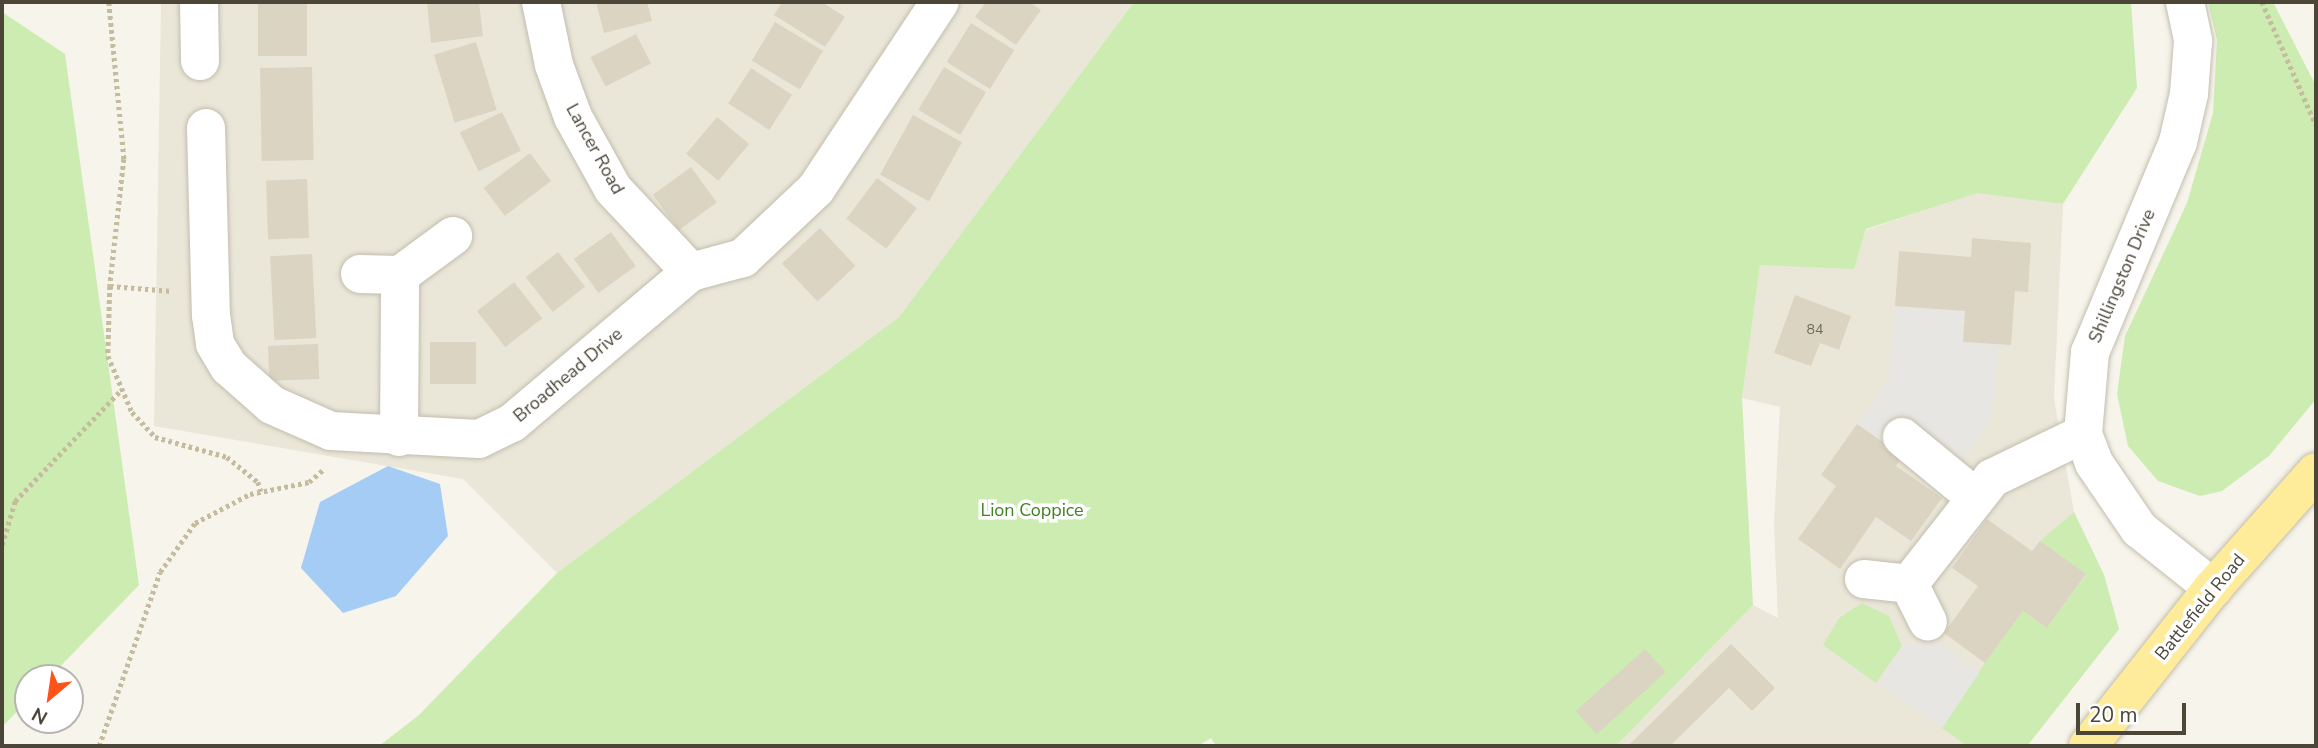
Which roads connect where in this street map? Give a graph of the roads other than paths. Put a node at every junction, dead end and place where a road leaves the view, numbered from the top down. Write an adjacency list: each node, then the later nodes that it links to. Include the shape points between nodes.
1 (199, 2): 5 (street)
2 (541, 2): 8 (street, Lancer Road, via 554,65 573,117 612,189)
3 (940, 2): 8 (street, Broadhead Drive, via 816,189 743,258)
4 (2185, 2): 11 (street, Shillingston Drive, via 2193,41 2189,93 2178,142 2090,352)
5 (200, 61)
6 (206, 128): 12 (street, Broadhead Drive, via 208,275 215,344 229,367 272,405 331,431)
7 (453, 236): 10 (street)
8 (691, 272): 12 (street, Broadhead Drive, via 512,423 479,439)
9 (360, 274): 10 (street)
10 (400, 275): 12 (street)
11 (2083, 434): 15 (street, via 2017,462 1992,478); 18 (street, Shillingston Drive, via 2094,463 2132,520 2167,556)
12 (398, 437)
13 (1902, 437): 15 (street)
14 (2316, 472): 18 (main road, Battlefield Road)
15 (1975, 497): 17 (street)
16 (1864, 579): 17 (street)
17 (1909, 584): 19 (street)
18 (2213, 588): 20 (main road, Battlefield Road)
19 (1928, 622)
20 (2088, 746)

